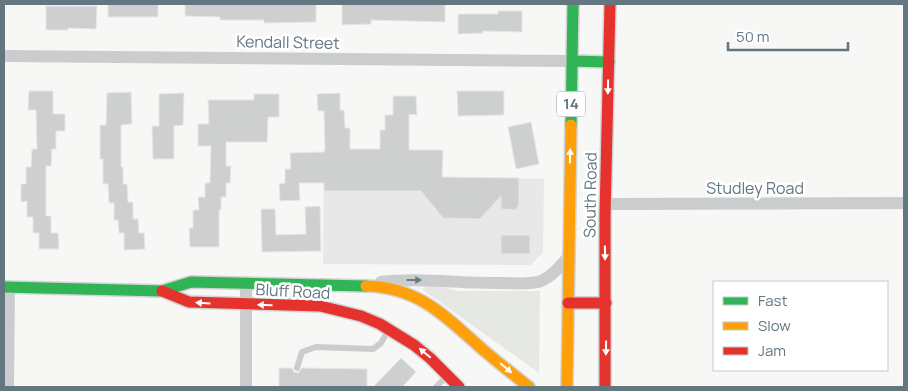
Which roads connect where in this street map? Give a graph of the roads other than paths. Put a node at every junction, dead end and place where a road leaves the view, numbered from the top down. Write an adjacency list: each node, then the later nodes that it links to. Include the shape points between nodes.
1 (573, 4): 4 (main road, South Road / 14)
2 (610, 4): 5 (main road, South Road / 14)
3 (4, 56): 4 (street, Kendall Street)
4 (572, 61): 5 (main road); 8 (main road, South Road / 14, one-way to 4)
5 (609, 62): 6 (main road, South Road / 14, one-way to 6)
6 (605, 204): 7 (street, Studley Road); 14 (main road, South Road / 14, one-way to 14)
7 (904, 204)
8 (569, 256): 10 (street, Bluff Road, one-way to 8, via 407,280 528,283 547,277); 13 (main road, South Road / 14)
9 (246, 283): 10 (main road, Bluff Road); 12 (main road, Bluff Road, via 191,282); 15 (street)
10 (366, 284): 23 (main road, Bluff Road, one-way to 23, via 392,287 426,302)
11 (6, 287): 12 (main road, Bluff Road); 19 (street)
12 (162, 291): 15 (main road, Bluff Road, one-way to 12, via 189,302)
13 (568, 303): 14 (main road); 24 (main road, South Road / 14)
14 (606, 303): 25 (main road, South Road / 14, one-way to 25)
15 (246, 305): 16 (main road, Bluff Road, one-way to 15, via 334,308); 20 (street)
16 (390, 328): 17 (lane, via 381,343 373,348 316,347 302,352); 18 (main road, Bluff Road, one-way to 16, via 411,341)
17 (297, 368)
18 (449, 375): 21 (lane); 22 (main road, Bluff Road)
19 (8, 387)
20 (246, 387)
21 (436, 387)
22 (460, 387)
23 (529, 387)
24 (567, 387)
25 (605, 387)

